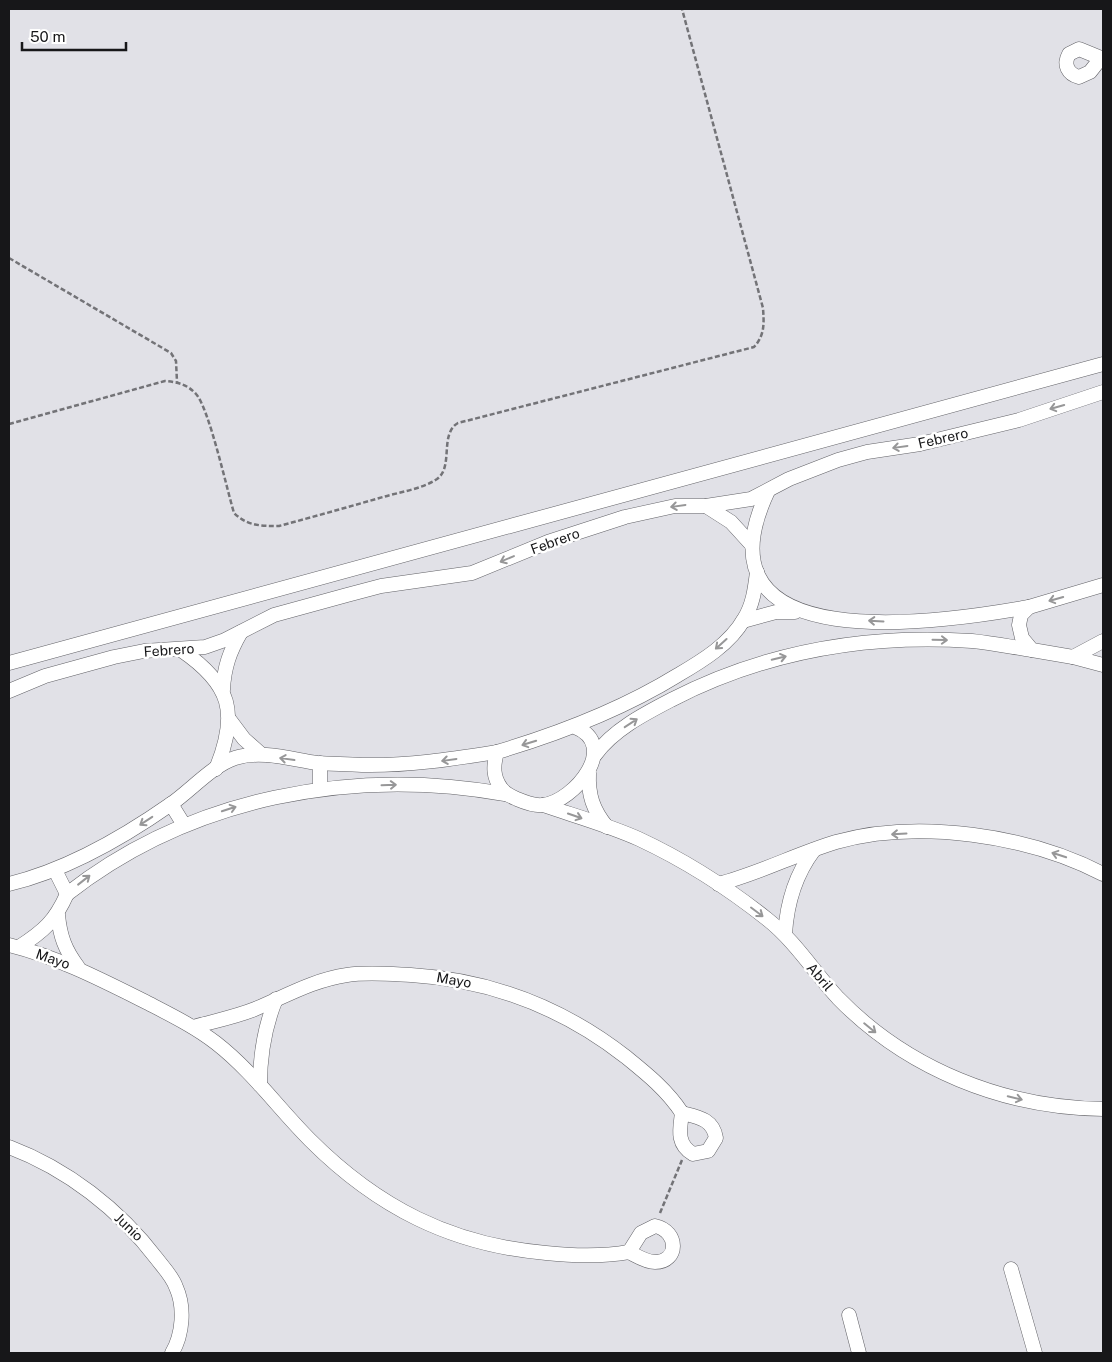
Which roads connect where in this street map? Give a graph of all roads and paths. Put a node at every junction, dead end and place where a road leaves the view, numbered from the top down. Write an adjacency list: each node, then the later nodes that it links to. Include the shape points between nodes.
1 (682, 9): 4 (path, via 762,308 764,326 754,347 458,423 449,436 443,470 438,478 410,490 279,526 260,526 242,521 234,513 210,426 198,396 188,386)
2 (9, 258): 4 (path, via 171,353 176,361)
3 (1103, 364): 23 (street)
4 (177, 382): 6 (path, via 165,381)
5 (1103, 392): 7 (street, Febrero, one-way to 7, via 1002,424 838,460)
6 (9, 424)
7 (768, 491): 8 (street, Febrero, via 751,499); 9 (street)
8 (706, 506): 9 (street, via 731,522); 16 (street, Febrero, one-way to 16, via 675,506 625,517 548,542 472,573 355,592 274,615)
9 (751, 544): 10 (street)
10 (757, 572): 13 (street, via 768,591 780,602); 15 (street, via 754,594)
11 (1103, 585): 12 (street, one-way to 12)
12 (1029, 607): 14 (street, one-way to 14, via 941,620); 20 (street, via 1021,615 1019,625 1022,638)
13 (801, 612): 14 (street); 15 (street, via 776,612)
14 (849, 619): 18 (street, via 853,635)
15 (743, 621): 22 (street, one-way to 22)
16 (242, 631): 19 (street, Febrero, via 205,647); 26 (street, via 230,650)
17 (1103, 641): 21 (street)
18 (851, 644): 20 (street, one-way to 20, via 944,640); 25 (street, one-way to 18, via 763,662)
19 (181, 650): 26 (street, via 202,665); 27 (street, Febrero, via 144,651 114,657 45,676)
20 (1032, 650): 21 (street)
21 (1073, 656): 24 (street)
22 (702, 661): 25 (street); 29 (street, via 621,707)
23 (9, 663)
24 (1103, 665)
25 (715, 678): 32 (street, one-way to 25, via 616,733 650,711)
26 (222, 690): 28 (street)
27 (9, 691)
28 (229, 719): 31 (street); 34 (street)
29 (575, 727): 30 (street, one-way to 30); 32 (street, via 585,731)
30 (497, 752): 33 (street, one-way to 33, via 431,762); 37 (street, via 493,763 496,780)
31 (260, 754): 33 (street, one-way to 31); 34 (street, via 232,759)
32 (594, 755): 35 (street)
33 (320, 763): 36 (street)
34 (216, 769): 38 (street)
35 (588, 773): 39 (street, via 576,787); 41 (street, via 593,806)
36 (320, 788): 37 (street, one-way to 37, via 447,785); 40 (street, one-way to 36, via 239,806)
37 (505, 794): 39 (street)
38 (171, 804): 40 (street); 43 (street, one-way to 43, via 131,830)
39 (543, 805): 41 (street, Abril, one-way to 41)
40 (184, 825): 47 (street, one-way to 40, via 97,871)
41 (607, 827): 46 (street, Abril, via 658,849)
42 (814, 850): 44 (street, one-way to 42, via 1062,855 1026,845 998,838 943,832 854,838); 46 (street); 49 (street, via 792,889)
43 (55, 870): 45 (street); 47 (street)
44 (1103, 874)
45 (9, 884)
46 (718, 884): 49 (street, Abril, one-way to 49)
47 (67, 894): 48 (street)
48 (58, 915): 50 (street, via 40,934); 51 (street, via 66,952)
49 (785, 934): 55 (street, Abril, one-way to 55, via 814,971 862,1020 900,1050 966,1082 1018,1098)
50 (14, 946): 51 (street, Mayo)
51 (78, 968): 53 (street, Mayo)
52 (276, 998): 53 (street, Mayo, via 236,1016); 54 (street, via 260,1054); 56 (street, Mayo, via 347,975 434,977 494,988 546,1006 585,1028 644,1071)
53 (193, 1027): 54 (street, Mayo, via 216,1043)
54 (260, 1085): 60 (street, Mayo, via 339,1168 395,1208 423,1222 458,1236 509,1249 585,1256)
55 (1103, 1109)
56 (682, 1113): 58 (street, via 680,1136); 58 (street, via 704,1119 716,1138 708,1151 700,1154)
57 (9, 1147): 63 (street, Junio, via 77,1183 144,1242 169,1274 180,1299 181,1330)
58 (686, 1150): 59 (path)
59 (655, 1226): 60 (street, via 641,1233); 60 (street, via 668,1232 673,1239 671,1254 658,1262)
60 (629, 1252)
61 (1011, 1269): 65 (street)
62 (849, 1315): 64 (street)
63 (172, 1353)
64 (859, 1353)
65 (1035, 1353)

